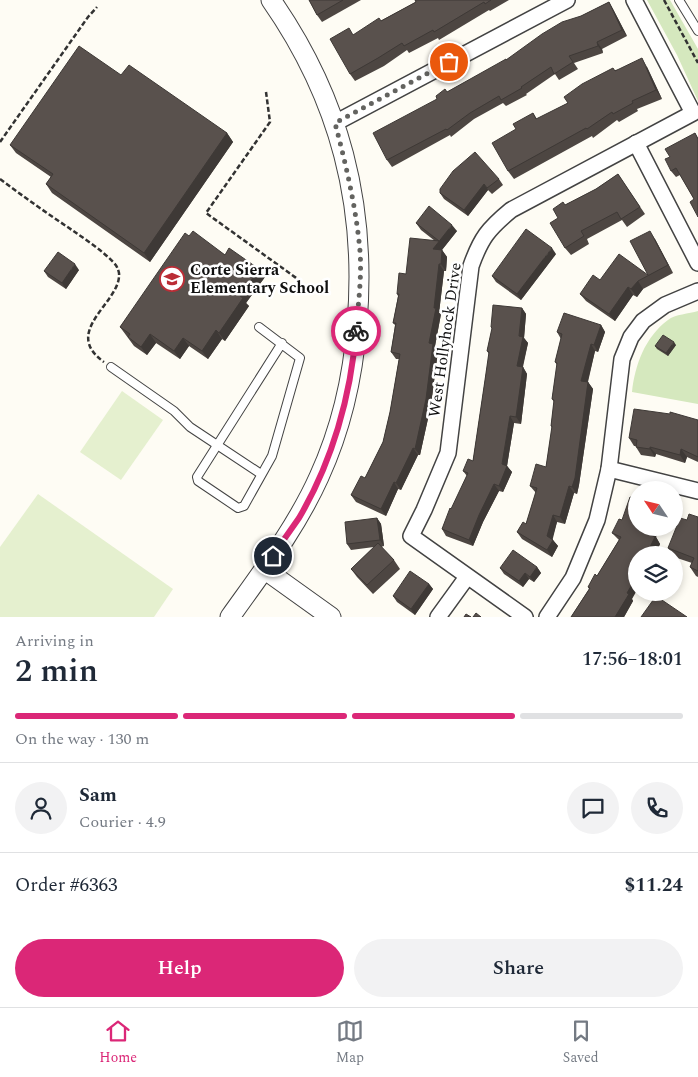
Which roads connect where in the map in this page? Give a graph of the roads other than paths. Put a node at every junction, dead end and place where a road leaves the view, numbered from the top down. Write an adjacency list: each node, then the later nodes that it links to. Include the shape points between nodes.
1 (271, 0): 6 (street, via 305,53)
2 (567, 0): 6 (street)
3 (634, 0): 7 (street, West Hollyhock Drive, via 693,113)
4 (679, 0): 5 (lane)
5 (698, 31)
6 (335, 123): 17 (street, via 353,197 360,252 354,357 347,396 320,476 299,517)
7 (636, 143): 8 (street); 18 (street, West Hollyhock Drive, via 511,210 492,226 479,244 471,266 448,453 410,536)
8 (698, 263)
9 (698, 291): 14 (street, via 665,305 643,321 631,338 622,359)
10 (259, 327): 11 (lane)
11 (282, 343): 13 (lane); 15 (lane, via 300,358 272,456)
12 (111, 367): 13 (lane)
13 (216, 444): 15 (lane); 15 (lane, via 197,477 198,481 238,508 244,506)
14 (609, 469): 16 (street); 23 (street, via 597,520 573,578)
15 (262, 474)
16 (698, 491)
17 (264, 569): 19 (street); 20 (street)
18 (467, 577): 21 (street); 22 (street)
19 (230, 617)
20 (331, 617)
21 (438, 617)
22 (525, 617)
23 (547, 617)

